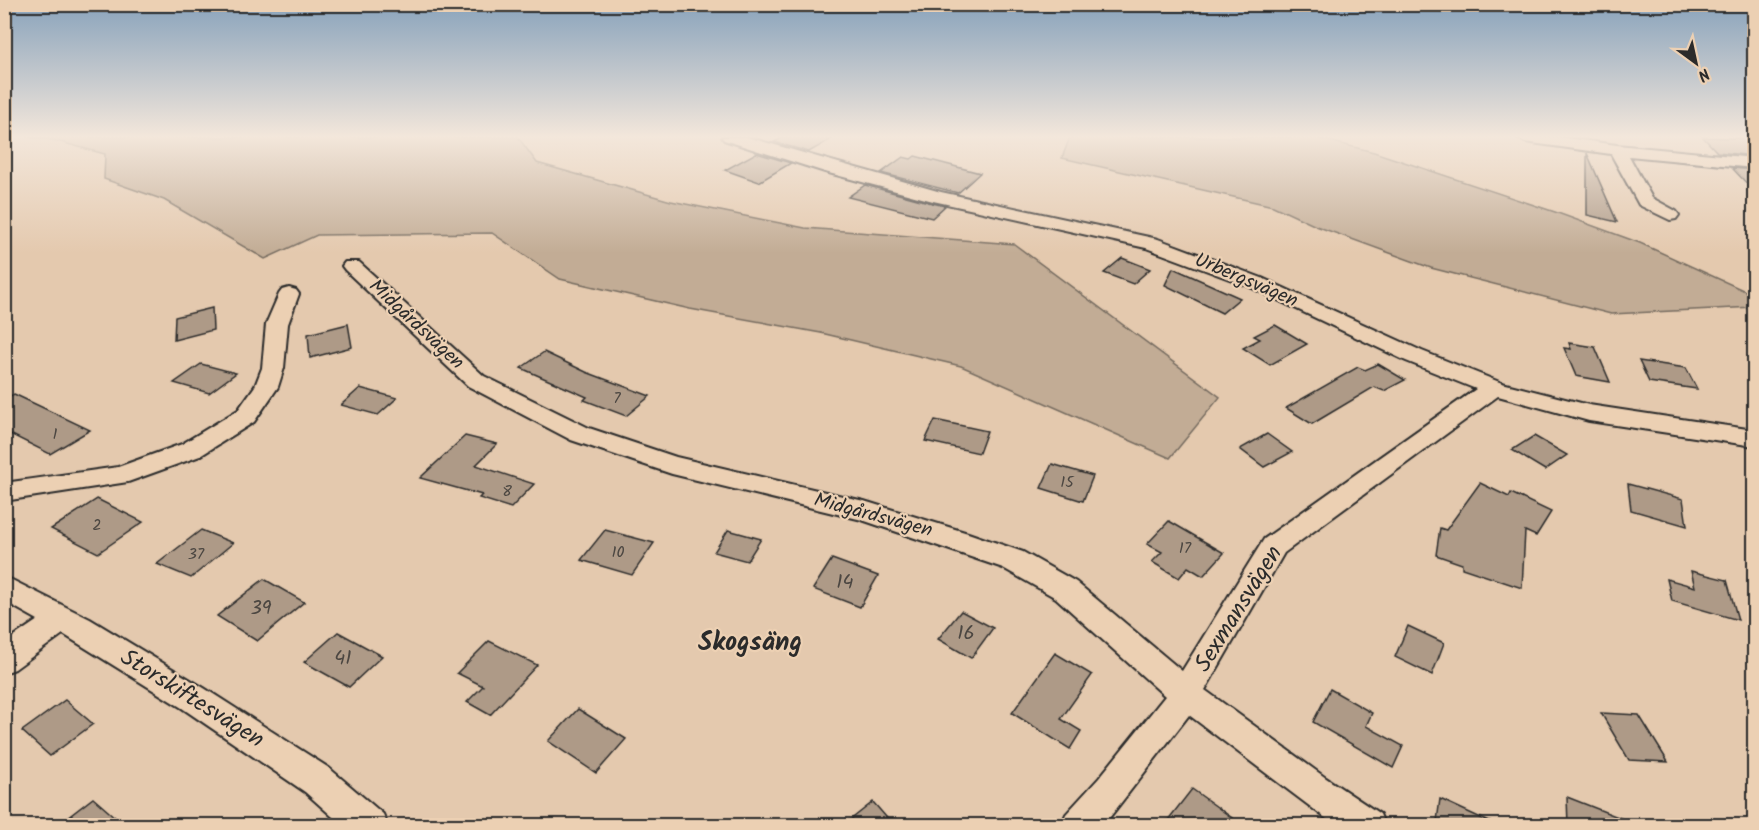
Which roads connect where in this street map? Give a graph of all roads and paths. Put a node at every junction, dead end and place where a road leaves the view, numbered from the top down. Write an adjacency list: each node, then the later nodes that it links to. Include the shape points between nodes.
1 (865, 176): 6 (street, Urbergsvägen, via 929,194 1151,243 1255,282 1372,338)
2 (1631, 176): 3 (street, via 1645,201)
3 (1670, 215)
4 (352, 266): 12 (street, Midgårdsvägen, via 476,381 535,413 617,448 864,511 1013,560 1066,590)
5 (289, 294): 8 (street, via 277,324 273,368 266,387 246,416 191,450 119,476)
6 (1494, 388): 7 (street, Urbergsvägen, via 1589,413); 12 (street, Sexmansvägen, via 1274,546)
7 (1755, 438)
8 (4, 492)
9 (4, 587): 10 (street, Storskiftesvägen)
10 (60, 620): 11 (street); 13 (street, Storskiftesvägen, via 193,698 317,780)
11 (4, 660)
12 (1186, 694): 14 (street, Sexmansvägen); 15 (street, Midgårdsvägen)
13 (370, 825)
14 (1079, 825)
15 (1367, 825)

